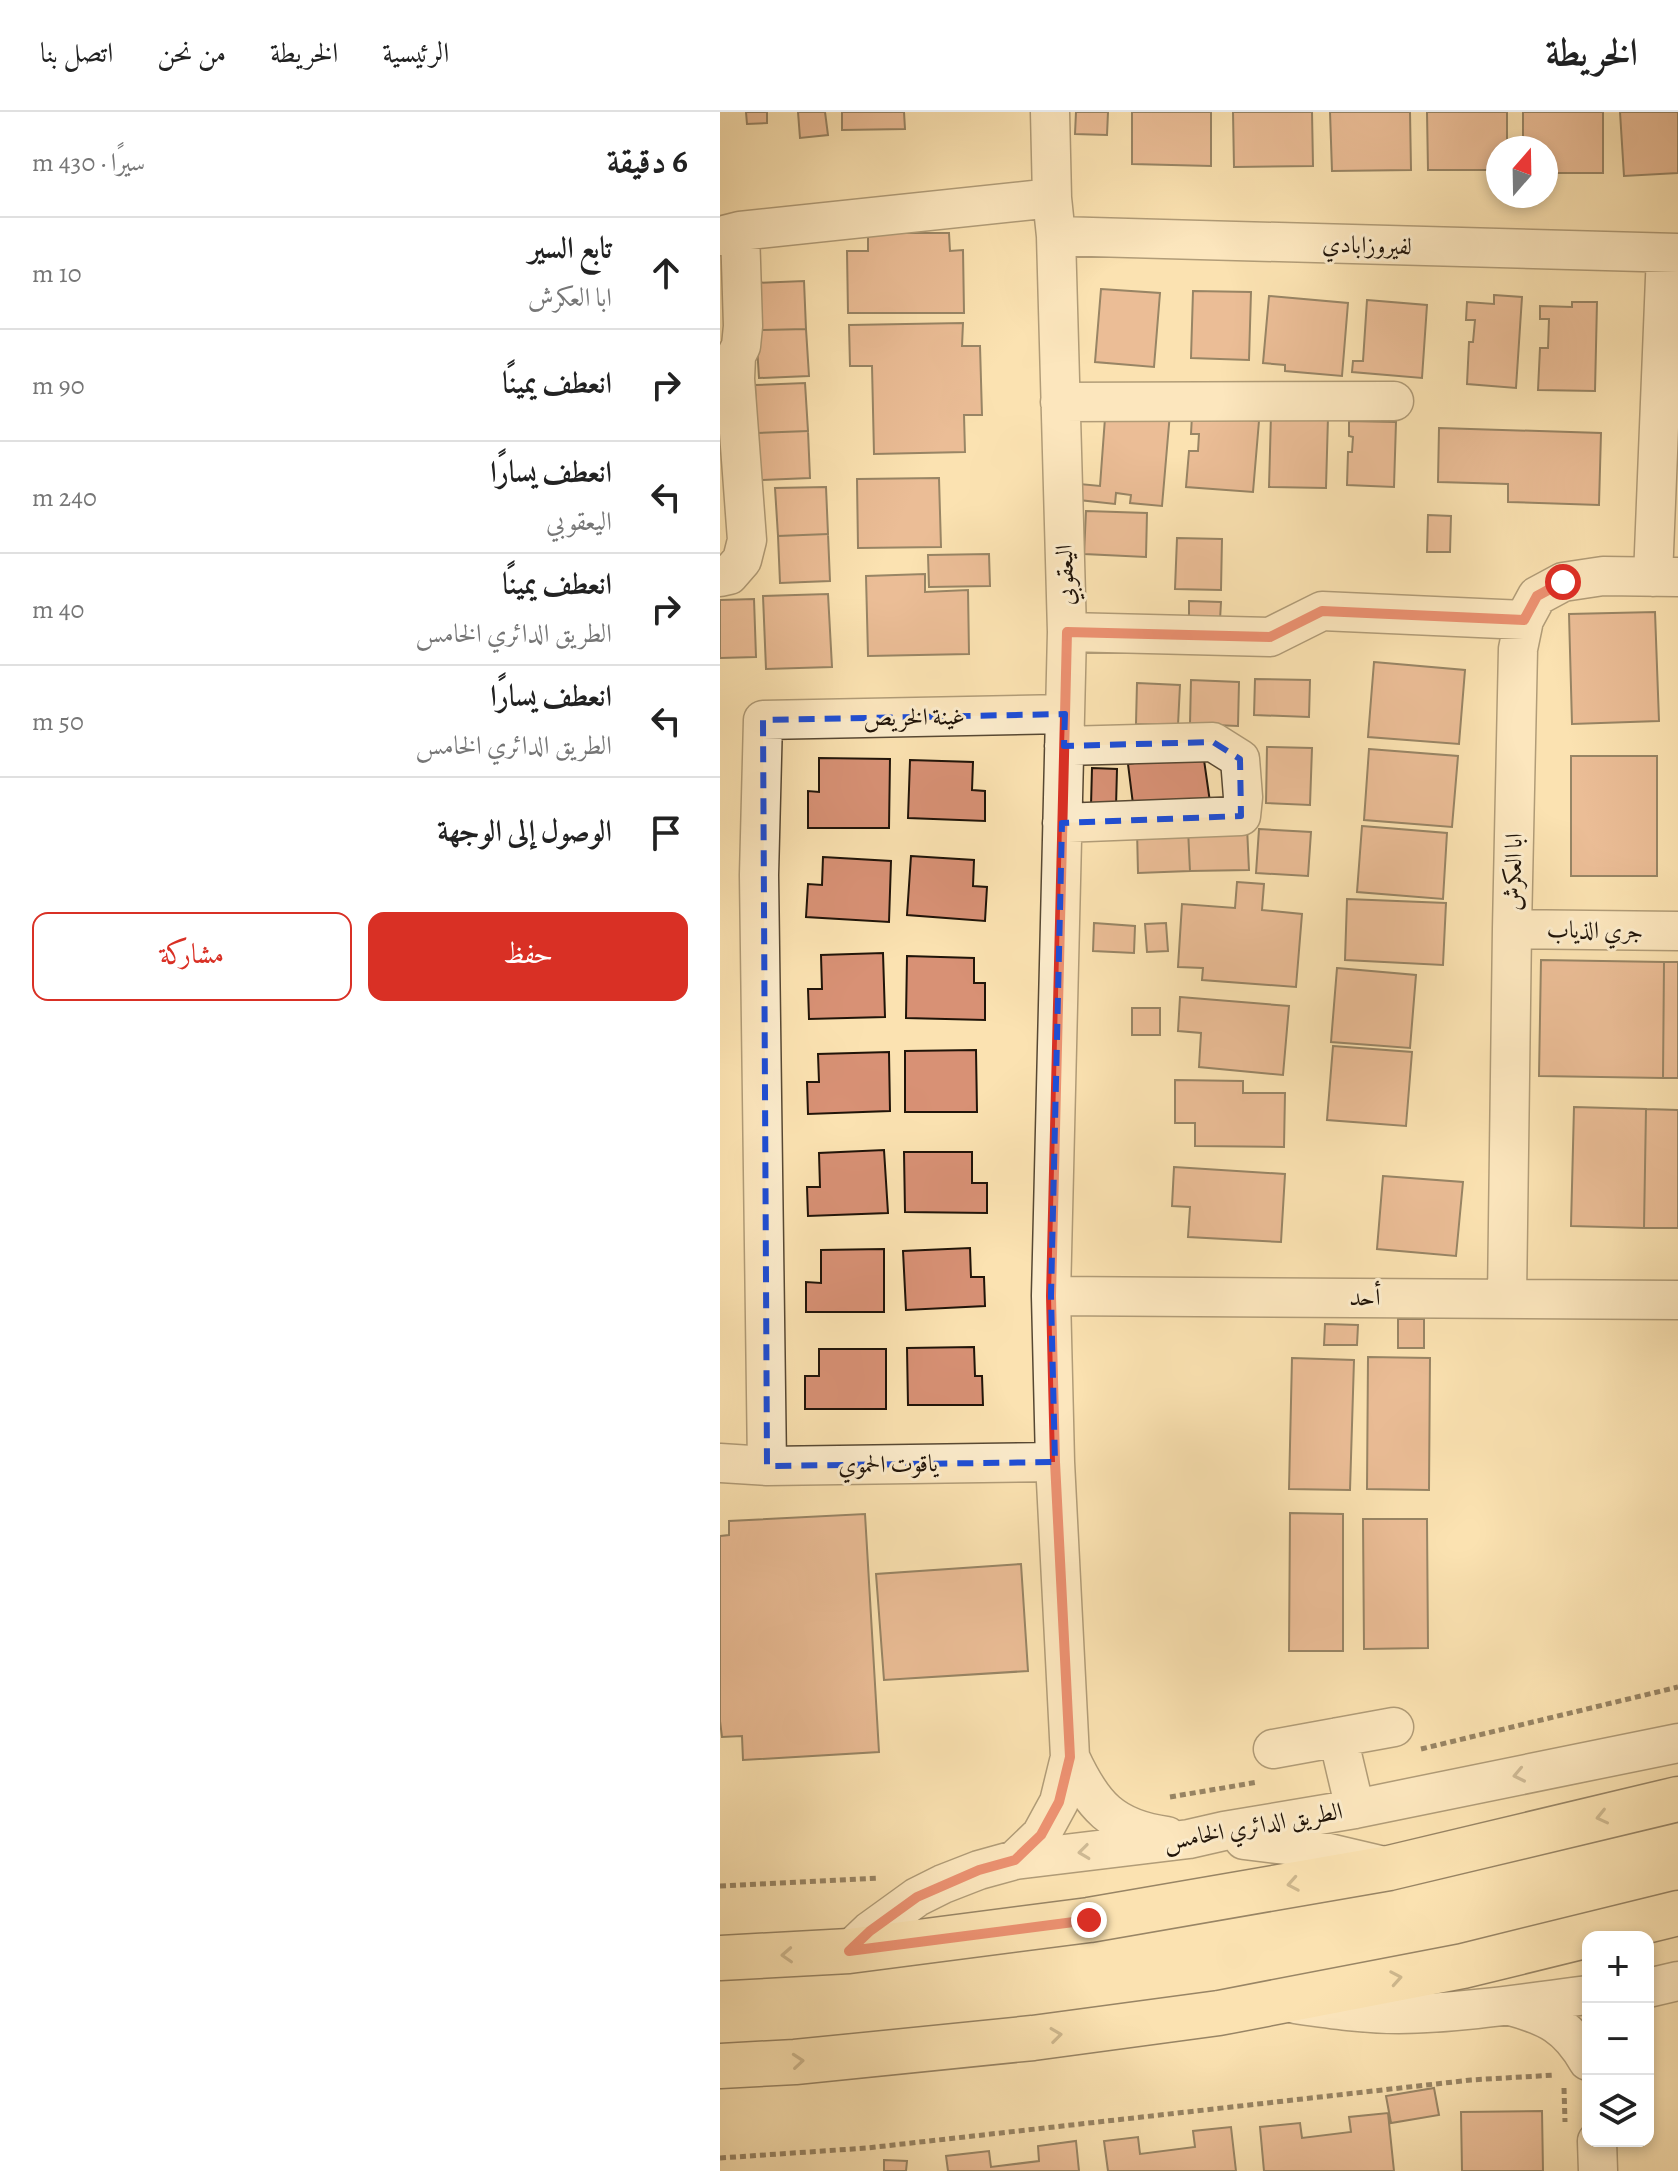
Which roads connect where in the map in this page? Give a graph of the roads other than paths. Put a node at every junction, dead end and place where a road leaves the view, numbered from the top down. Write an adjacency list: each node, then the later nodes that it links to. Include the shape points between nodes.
1 (1050, 112): 2 (street, اليعقوبي)
2 (1052, 198): 3 (street); 4 (street, اليعقوبي)
3 (730, 233): 6 (street, via 743,326 741,346)
4 (1056, 236): 5 (street, لفيروزابادي); 8 (street, اليعقوبي)
5 (1672, 253): 10 (street)
6 (728, 363): 9 (street, via 747,540 742,560)
7 (1394, 401): 8 (street)
8 (1060, 402): 12 (street, اليعقوبي)
9 (720, 577)
10 (1665, 577): 11 (street, ابا العكرش, via 1603,576 1563,582 1537,596)
11 (1524, 620): 12 (street, via 1322,611 1270,637); 15 (street, ابا العكرش, via 1518,649)
12 (1067, 632): 13 (street, اليعقوبي)
13 (1064, 730): 14 (street, اليعقوبي); 14 (street, غينة الخريص, via 1213,742 1240,759 1243,797 1241,816); 22 (street, غينة الخريص, via 763,720 759,875)
14 (1062, 823): 17 (street, اليعقوبي)
15 (1512, 929): 16 (street, جري الذياب); 18 (street, ابا العكرش)
16 (1678, 931)
17 (1051, 1296): 18 (street, أحد); 20 (street, اليعقوبي)
18 (1507, 1298): 19 (street, أحد)
19 (1678, 1300)
20 (1055, 1462): 22 (street, ياقوت الحموي); 27 (street, اليعقوبي)
21 (720, 1463): 22 (street, ياقوت الحموي)
22 (767, 1466)
23 (1394, 1727): 24 (street)
24 (1338, 1737): 26 (street); 29 (street)
25 (1678, 1743): 29 (street, الطريق الدائري الخامس, one-way to 29)
26 (1273, 1749)
27 (1070, 1757): 30 (street, اليعقوبي, via 1084,1787 1121,1823 1145,1833); 31 (street, اليعقوبي, via 1059,1802 1041,1835)
28 (1678, 1799): 32 (main road, one-way to 32)
29 (1355, 1809): 30 (street, الطريق الدائري الخامس)
30 (1189, 1839): 31 (street, الطريق الدائري الخامس, one-way to 31); 32 (street, via 1277,1843)
31 (1015, 1860): 34 (street, الطريق الدائري الخامس, via 917,1897)
32 (1389, 1868): 34 (main road, one-way to 34, via 1089,1920)
33 (1678, 1913): 37 (main road, one-way to 33, via 1463,1966)
34 (849, 1951): 35 (main road, one-way to 35)
35 (720, 1958)
36 (1582, 1996): 38 (street)
37 (1281, 2002): 38 (street, via 1397,2014); 39 (main road, one-way to 37, via 1033,2038)
38 (1507, 2005): 40 (street, via 1539,2013 1566,2031)
39 (720, 2066)
40 (1576, 2068)
41 (1597, 2147): 42 (street)
42 (1598, 2171)

